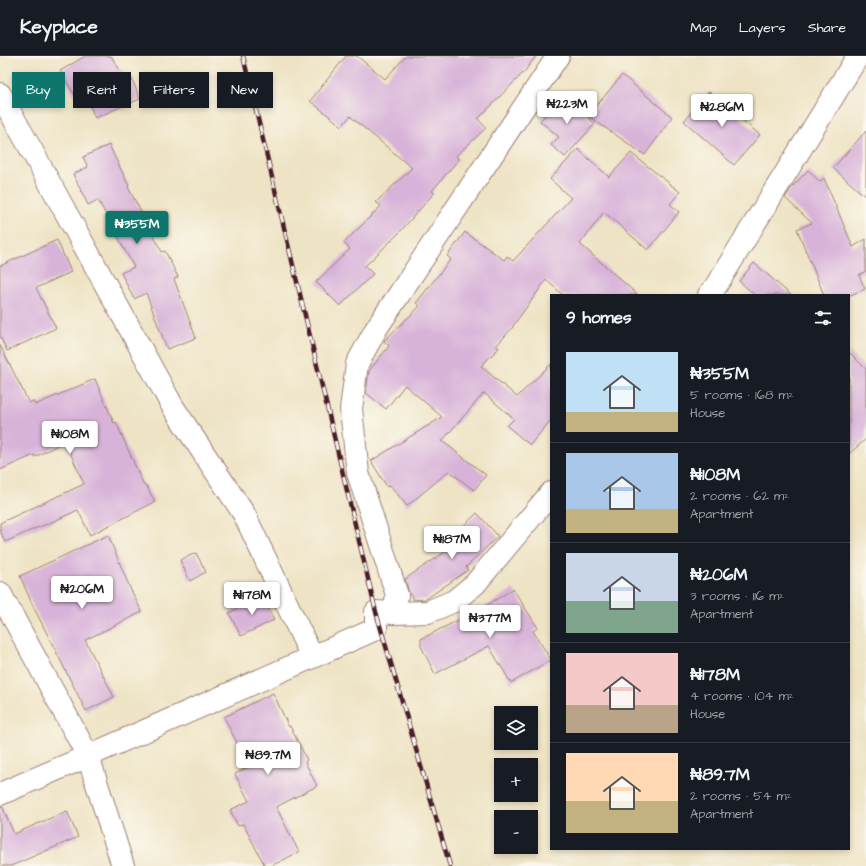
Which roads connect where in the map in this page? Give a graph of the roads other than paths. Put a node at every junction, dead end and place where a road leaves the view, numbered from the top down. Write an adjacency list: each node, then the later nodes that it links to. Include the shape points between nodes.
1 (558, 56): 7 (street, via 376,329 357,364 351,409 358,473 397,595)
2 (858, 56): 4 (street)
3 (0, 94): 8 (street, via 173,407 244,514)
4 (710, 294)
5 (550, 494): 7 (street, via 475,584 454,601 428,612)
6 (0, 593): 9 (street)
7 (394, 613): 8 (street, via 376,612 376,629)
8 (312, 657): 9 (street)
9 (88, 756): 10 (street); 11 (street)
10 (0, 794)
11 (124, 866)

